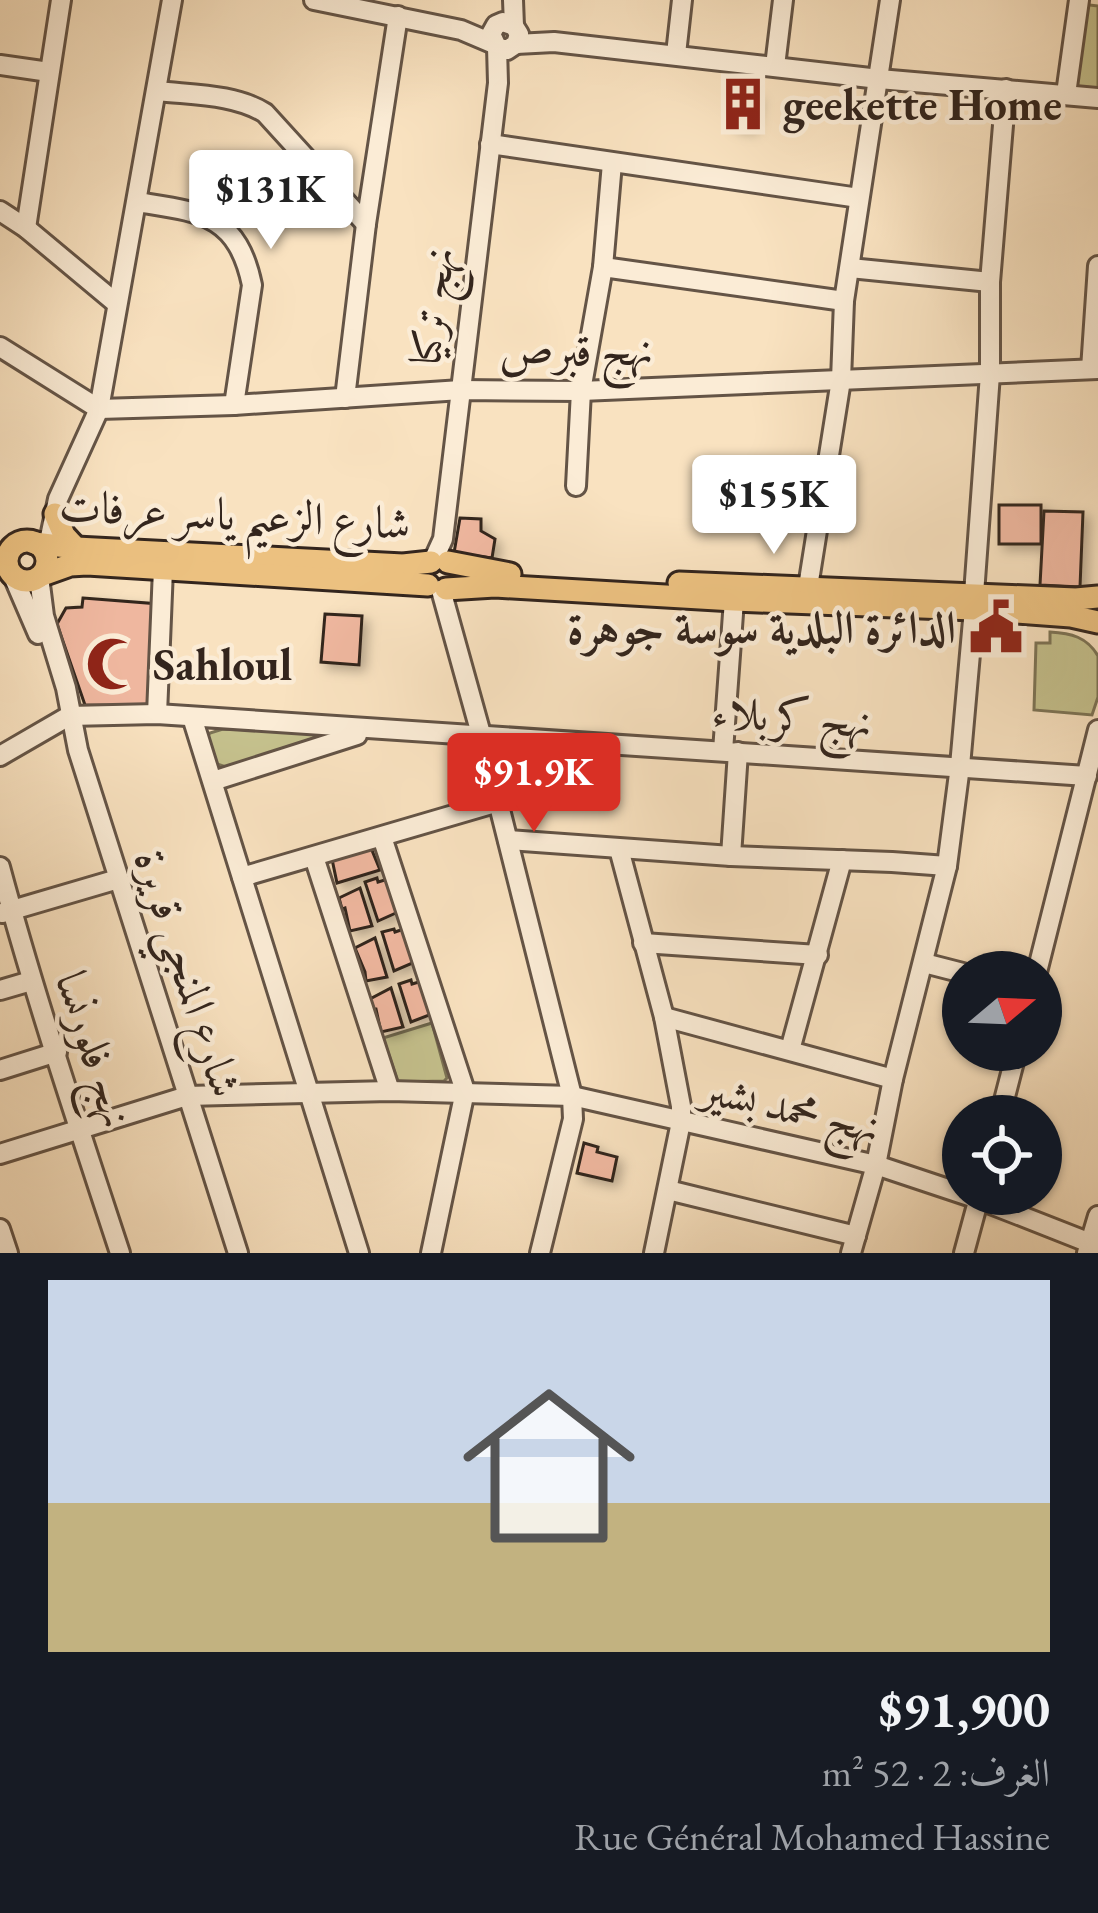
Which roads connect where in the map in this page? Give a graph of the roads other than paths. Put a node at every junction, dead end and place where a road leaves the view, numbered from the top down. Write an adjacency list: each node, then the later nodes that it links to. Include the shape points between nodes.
1 (62, 0): 14 (street)
2 (172, 0): 17 (street)
3 (314, 0): 9 (street)
4 (510, 0): 10 (street)
5 (682, 0): 11 (street)
6 (783, 0): 13 (street)
7 (890, 0): 15 (street)
8 (1079, 0): 18 (street)
9 (398, 16): 10 (street); 25 (street)
10 (505, 36): 11 (street); 20 (street, نهج تركيا)
11 (676, 54): 13 (street)
12 (0, 65): 14 (street)
13 (775, 66): 15 (street)
14 (49, 72): 26 (street)
15 (879, 80): 16 (street); 22 (street)
16 (1006, 89): 18 (street); 30 (street)
17 (158, 91): 23 (street); 25 (street, via 265,113)
18 (1066, 94): 19 (street)
19 (1098, 98)
20 (490, 145): 21 (street); 37 (street, نهج تركيا)
21 (612, 164): 22 (street); 28 (street)
22 (859, 198): 29 (street)
23 (137, 202): 32 (street); 40 (street, via 209,216 241,251 252,285)
24 (0, 211): 26 (street)
25 (366, 224): 39 (street)
26 (26, 228): 32 (street)
27 (1098, 266): 34 (street)
28 (603, 267): 31 (street); 38 (street)
29 (850, 268): 30 (street); 31 (street)
30 (990, 282): 35 (street)
31 (844, 301): 36 (street)
32 (116, 303): 41 (street)
33 (0, 347): 41 (street)
34 (1095, 369): 35 (street, نهج قبرص)
35 (989, 374): 36 (street, نهج قبرص); 53 (street)
36 (841, 380): 38 (street, نهج قبرص); 49 (street)
37 (460, 390): 38 (street, نهج قبرص); 39 (street, نهج قبرص); 46 (street, نهج تركيا)
38 (581, 391): 42 (street)
39 (345, 398): 40 (street, نهج قبرص)
40 (234, 405): 41 (street, نهج قبرص)
41 (99, 409): 43 (street)
42 (576, 486)
43 (57, 506): 44 (main road); 45 (street)
44 (76, 548): 45 (main road, شارع الزعيم ياسر عرفات); 46 (main road, شارع الزعيم ياسر عرفات, via 404,565)
45 (32, 552): 47 (main road, شارع الزعيم ياسر عرفات, via 70,565); 48 (main road, via 7,557); 48 (main road, via 29,581); 56 (street, شارع المنجي قريرة)
46 (440, 557): 49 (main road, شارع الزعيم ياسر عرفات, via 494,573); 50 (main road, via 425,571)
47 (163, 569): 50 (main road, شارع الزعيم ياسر عرفات); 55 (street)
48 (8, 571): 56 (street, شارع المنجي قريرة)
49 (808, 587): 53 (main road, شارع الزعيم ياسر عرفات)
50 (438, 588): 52 (main road, شارع الزعيم ياسر عرفات); 60 (street)
51 (1098, 597): 53 (main road, شارع الزعيم ياسر عرفات)
52 (734, 600): 53 (main road, شارع الزعيم ياسر عرفات); 61 (street)
53 (974, 601): 54 (main road, شارع الزعيم ياسر عرفات); 63 (street)
54 (1098, 622)
55 (157, 715): 56 (street, نهج كربلاء); 57 (street, نهج كربلاء)
56 (69, 716): 62 (street, نهج كربلاء); 76 (street, شارع المنجي قريرة)
57 (193, 717): 58 (street, نهج كربلاء); 65 (street)
58 (370, 730): 60 (street, نهج كربلاء); 65 (street)
59 (1098, 730): 64 (street)
60 (481, 734): 61 (street, نهج كربلاء); 66 (street)
61 (730, 751): 63 (street, نهج كربلاء); 70 (street)
62 (0, 756)
63 (960, 766): 64 (street, نهج كربلاء); 73 (street)
64 (1087, 776): 79 (street)
65 (213, 781): 75 (street)
66 (498, 802): 67 (street); 68 (street)
67 (382, 837): 71 (street); 91 (street)
68 (508, 840): 69 (street); 94 (street)
69 (619, 849): 70 (street); 78 (street)
70 (731, 856): 72 (street)
71 (314, 857): 75 (street); 90 (street)
72 (842, 860): 73 (street); 80 (street)
73 (947, 866): 81 (street)
74 (0, 867): 77 (street, نهج فلورنسا)
75 (242, 877): 92 (street)
76 (118, 879): 77 (street); 93 (street, شارع المنجي قريرة)
77 (6, 912): 83 (street, نهج فلورنسا)
78 (643, 943): 80 (street); 85 (street)
79 (1042, 951)
80 (818, 956): 86 (street)
81 (924, 963): 82 (street); 89 (street)
82 (942, 968)
83 (31, 981): 84 (street); 87 (street, نهج فلورنسا)
84 (0, 990)
85 (664, 1017): 86 (street); 95 (street)
86 (790, 1050): 89 (street)
87 (56, 1052): 88 (street); 96 (street, نهج فلورنسا)
88 (0, 1070)
89 (893, 1079): 98 (street)
90 (390, 1091): 91 (street, نهج محمد بشير); 92 (street, نهج محمد بشير)
91 (465, 1091): 94 (street, نهج محمد بشير); 111 (street)
92 (310, 1092): 93 (street, نهج محمد بشير); 110 (street)
93 (187, 1096): 96 (street, نهج محمد بشير); 109 (street, شارع المنجي قريرة)
94 (572, 1096): 95 (street, نهج محمد بشير); 112 (street)
95 (681, 1122): 98 (street, نهج محمد بشير); 100 (street)
96 (79, 1128): 97 (street, نهج محمد بشير); 108 (street, نهج فلورنسا)
97 (0, 1154)
98 (876, 1165): 99 (street, نهج محمد بشير); 105 (street)
99 (942, 1186)
100 (668, 1190): 105 (street); 113 (street)
101 (974, 1215): 114 (street)
102 (1017, 1215): 106 (street, نهج محمد بشير)
103 (1098, 1216): 106 (street)
104 (0, 1228): 107 (street)
105 (854, 1245)
106 (1090, 1250)
107 (8, 1253)
108 (120, 1253)
109 (238, 1253)
110 (359, 1253)
111 (431, 1253)
112 (540, 1253)
113 (654, 1253)
114 (964, 1253)

